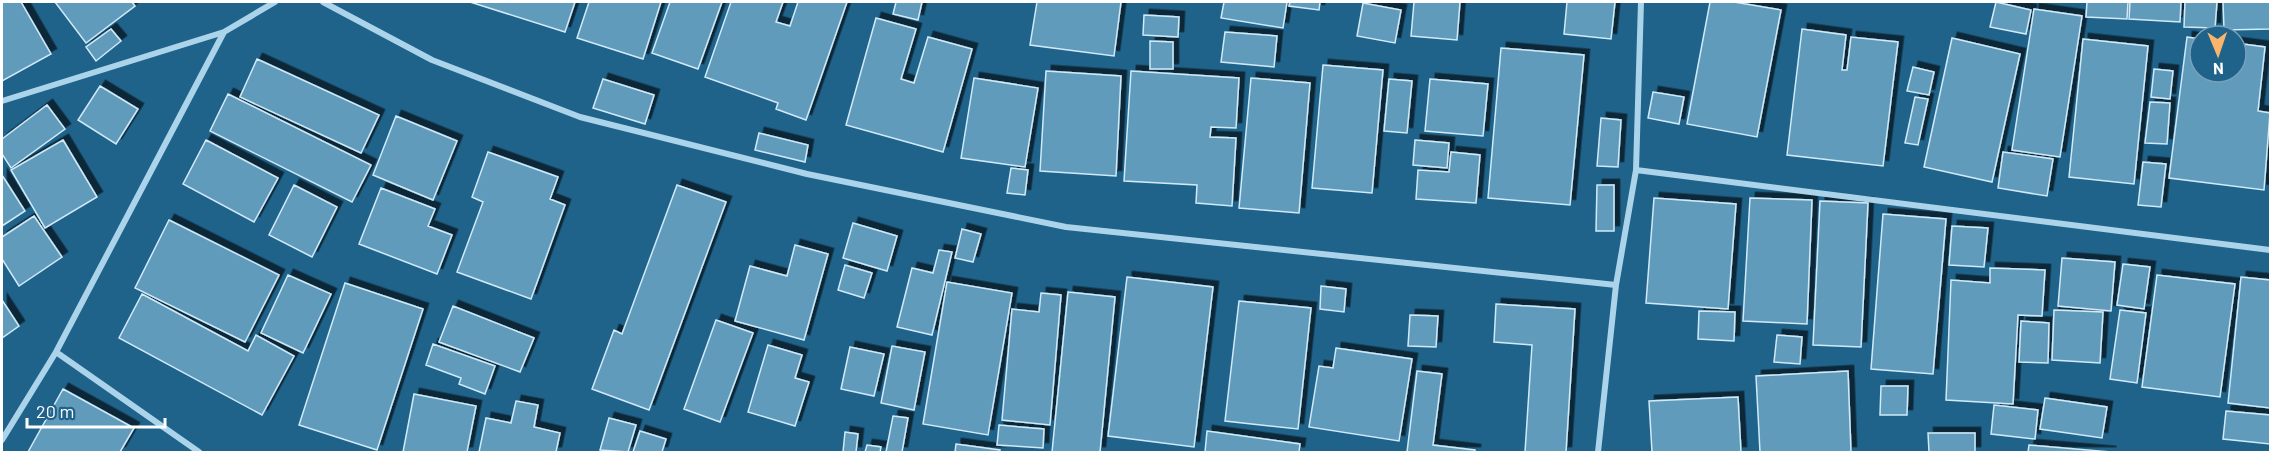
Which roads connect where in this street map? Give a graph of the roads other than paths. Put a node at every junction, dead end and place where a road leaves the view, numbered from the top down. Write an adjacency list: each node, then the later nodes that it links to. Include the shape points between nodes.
1 (275, 2): 4 (street)
2 (323, 2): 8 (street, via 432,60 580,117 807,174 1066,227)
3 (1641, 2): 6 (street)
4 (224, 32): 5 (street); 9 (street)
5 (2, 101)
6 (1636, 170): 7 (street); 8 (street)
7 (2271, 250)
8 (1616, 285): 12 (street)
9 (56, 352): 10 (street); 11 (street)
10 (2, 440)
11 (199, 453)
12 (1598, 453)

